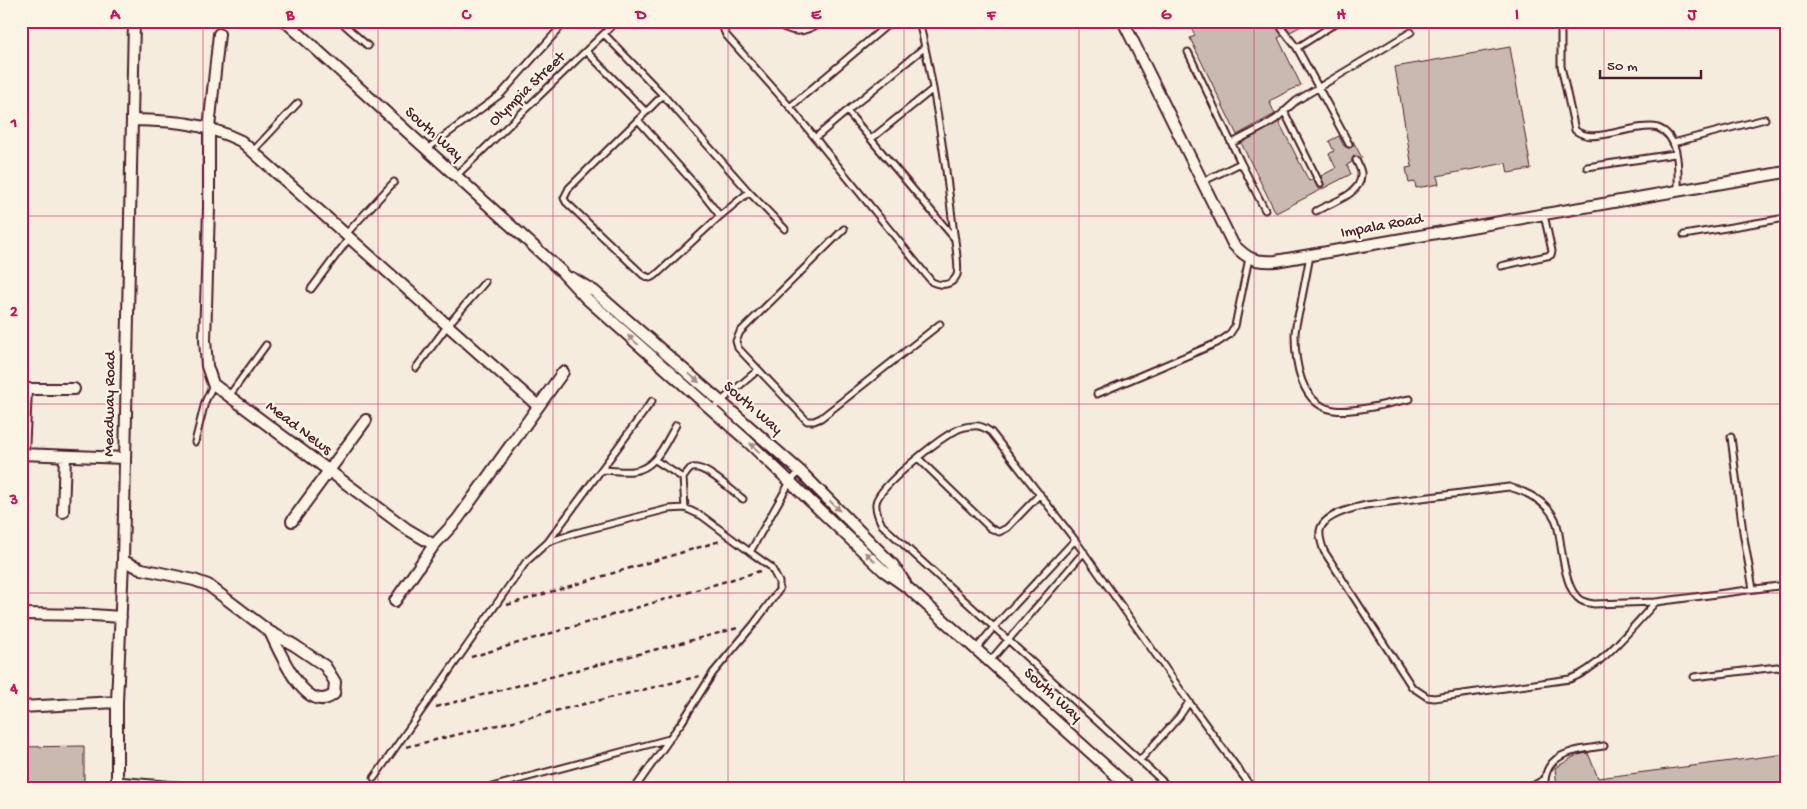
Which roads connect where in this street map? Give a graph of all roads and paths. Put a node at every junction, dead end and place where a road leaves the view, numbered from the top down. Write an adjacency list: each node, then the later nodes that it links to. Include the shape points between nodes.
1 (134, 21): 32 (street, Meadway Road)
2 (285, 21): 40 (street, South Way)
3 (340, 21): 18 (lane)
4 (566, 21): 40 (lane, via 501,94)
5 (617, 21): 17 (lane, Olympia Street)
6 (724, 21): 27 (lane, via 726,35)
7 (771, 21): 8 (lane, via 789,31 802,32)
8 (823, 21)
9 (892, 21): 27 (lane)
10 (919, 21): 19 (lane)
11 (1123, 21): 49 (street)
12 (1278, 21): 20 (lane)
13 (1339, 21): 20 (lane)
14 (1561, 21): 38 (lane, via 1561,66 1575,130 1583,136 1598,136 1657,127)
15 (1411, 32): 23 (lane)
16 (219, 34): 34 (street)
17 (604, 34): 21 (lane, Olympia Street); 25 (lane)
18 (368, 46)
19 (925, 47): 24 (lane); 28 (lane)
20 (1297, 48): 23 (lane)
21 (586, 51): 30 (lane); 47 (lane, Olympia Street)
22 (1188, 52): 37 (lane)
23 (1318, 87): 29 (lane); 39 (lane)
24 (933, 89): 36 (lane); 62 (lane)
25 (663, 95): 30 (lane); 52 (lane)
26 (298, 103): 41 (lane)
27 (790, 107): 35 (lane)
28 (847, 111): 35 (lane); 36 (lane)
29 (1284, 111): 37 (lane, via 1263,127); 50 (lane)
30 (646, 112): 33 (lane)
31 (1766, 119): 38 (lane)
32 (132, 120): 34 (street, via 189,123); 91 (street, Meadway Road)
33 (638, 120): 56 (lane); 56 (lane, via 570,188 564,198 566,202 650,278)
34 (209, 128): 41 (street, via 241,141); 75 (street, via 205,340 207,366)
35 (815, 138): 62 (lane, via 932,282 946,285 954,280 958,272)
36 (870, 139): 62 (lane)
37 (1232, 143): 44 (lane)
38 (1673, 143): 42 (lane)
39 (1349, 144)
40 (427, 150): 47 (street, South Way)
41 (253, 151): 61 (street)
42 (1675, 154): 45 (lane); 51 (lane)
43 (1356, 160): 54 (lane, via 1362,174 1353,192)
44 (1241, 163): 49 (lane); 53 (lane)
45 (1587, 166)
46 (1786, 172): 51 (street, Impala Road)
47 (456, 176): 66 (street, South Way)
48 (394, 182): 61 (lane)
49 (1202, 182): 64 (street, via 1233,244)
50 (1320, 184)
51 (1678, 191): 55 (street, Impala Road)
52 (749, 192): 56 (lane); 58 (lane)
53 (1265, 210)
54 (1316, 211)
55 (1544, 215): 63 (street, Impala Road); 65 (lane, via 1551,255)
56 (720, 216)
57 (1786, 218): 60 (lane)
58 (785, 229)
59 (844, 229): 73 (lane, via 740,332 736,341 738,348)
60 (1684, 235)
61 (348, 236): 68 (lane); 70 (street)
62 (955, 240)
63 (1310, 255): 64 (street, Impala Road, via 1276,261); 80 (lane, via 1295,333 1305,389 1324,408 1334,410 1352,410)
64 (1249, 258): 78 (lane, via 1235,326 1229,335)
65 (1501, 266)
66 (561, 271): 82 (street, South Way, one-way to 82, via 594,291); 84 (street, South Way, one-way to 66, via 586,298)
67 (485, 282): 70 (lane)
68 (311, 289)
69 (940, 324): 73 (lane, via 814,421 807,420)
70 (448, 325): 72 (lane); 83 (street)
71 (266, 345): 79 (lane)
72 (416, 368)
73 (758, 370): 82 (lane)
74 (563, 372): 83 (street)
75 (213, 384): 79 (street, Mead News); 88 (lane)
76 (23, 388): 77 (street); 89 (street)
77 (74, 389)
78 (1096, 394)
79 (229, 397): 95 (street, Mead News)
80 (1410, 399)
81 (652, 401): 94 (lane)
82 (720, 401): 84 (lane); 96 (street, South Way)
83 (538, 406): 107 (street, via 457,520)
84 (712, 409): 98 (street, South Way, one-way to 84)
85 (366, 420): 95 (street)
86 (676, 425): 93 (lane)
87 (1731, 437): 114 (lane)
88 (195, 442)
89 (22, 454): 90 (street)
90 (65, 456): 91 (street); 102 (street)
91 (125, 458): 110 (street, Meadway Road)
92 (918, 458): 99 (lane, via 956,430 982,426 991,432); 99 (lane, via 990,528 999,532 1007,528); 121 (lane, via 881,492 876,503 877,516 882,525)
93 (655, 460): 94 (lane, via 647,467 633,471); 97 (lane)
94 (602, 470): 106 (lane)
95 (330, 471): 103 (street); 107 (street, Mead News, via 407,529)
96 (800, 472): 98 (lane); 113 (street, South Way, one-way to 113, via 893,565)
97 (683, 478): 100 (lane, via 697,466); 101 (lane)
98 (790, 482): 108 (lane); 113 (street, South Way, one-way to 98, via 884,571)
99 (1040, 494): 105 (lane)
100 (743, 499)
101 (685, 508): 104 (lane, via 702,516); 106 (lane, via 668,509)
102 (63, 512)
103 (292, 520)
104 (731, 538): 108 (lane); 117 (path)
105 (1075, 540): 109 (lane); 121 (lane)
106 (548, 542): 117 (lane, via 526,562)
107 (434, 545): 115 (street)
108 (750, 552): 111 (lane)
109 (1084, 552): 123 (lane); 131 (lane)
110 (123, 561): 119 (street, Meadway Road); 122 (street, via 142,569 208,585)
111 (771, 568): 120 (lane, via 779,582 779,590); 126 (path)
112 (1786, 585): 114 (lane)
113 (908, 588): 124 (street, South Way)
114 (1753, 589): 116 (lane)
115 (395, 601)
116 (1656, 602): 116 (lane, via 1596,666 1580,676 1427,697 1412,687 1324,551 1320,531 1327,520 1352,508 1509,487 1525,491 1556,519 1568,581 1576,596 1594,604)
117 (492, 610): 126 (lane)
118 (21, 614): 119 (street)
119 (121, 617): 130 (street, Meadway Road)
120 (754, 624): 128 (lane); 133 (path)
121 (994, 627): 123 (lane); 124 (lane)
122 (270, 632): 122 (street, via 291,674 307,693 314,698 330,698 334,694 335,682 324,666)
123 (1008, 640): 125 (lane); 137 (lane)
124 (976, 649): 125 (street, South Way)
125 (990, 660): 144 (street, South Way)
126 (456, 662): 133 (lane)
127 (1786, 670): 129 (lane, via 1777,667)
128 (713, 673): 134 (lane); 136 (path)
129 (1694, 677)
130 (117, 702): 132 (street); 140 (street, Meadway Road)
131 (1190, 702): 137 (lane); 146 (lane)
132 (21, 707)
133 (422, 710): 136 (lane)
134 (669, 739): 142 (lane); 143 (lane)
135 (1604, 746): 139 (lane, via 1561,756 1547,769)
136 (394, 750): 138 (lane)
137 (1140, 760): 145 (lane)
138 (374, 778)
139 (1545, 779): 147 (lane); 148 (lane)
140 (117, 784): 141 (lane)
141 (210, 788)
142 (488, 788)
143 (635, 788)
144 (1130, 788)
145 (1170, 788)
146 (1252, 788)
147 (1529, 788)
148 (1545, 788)

